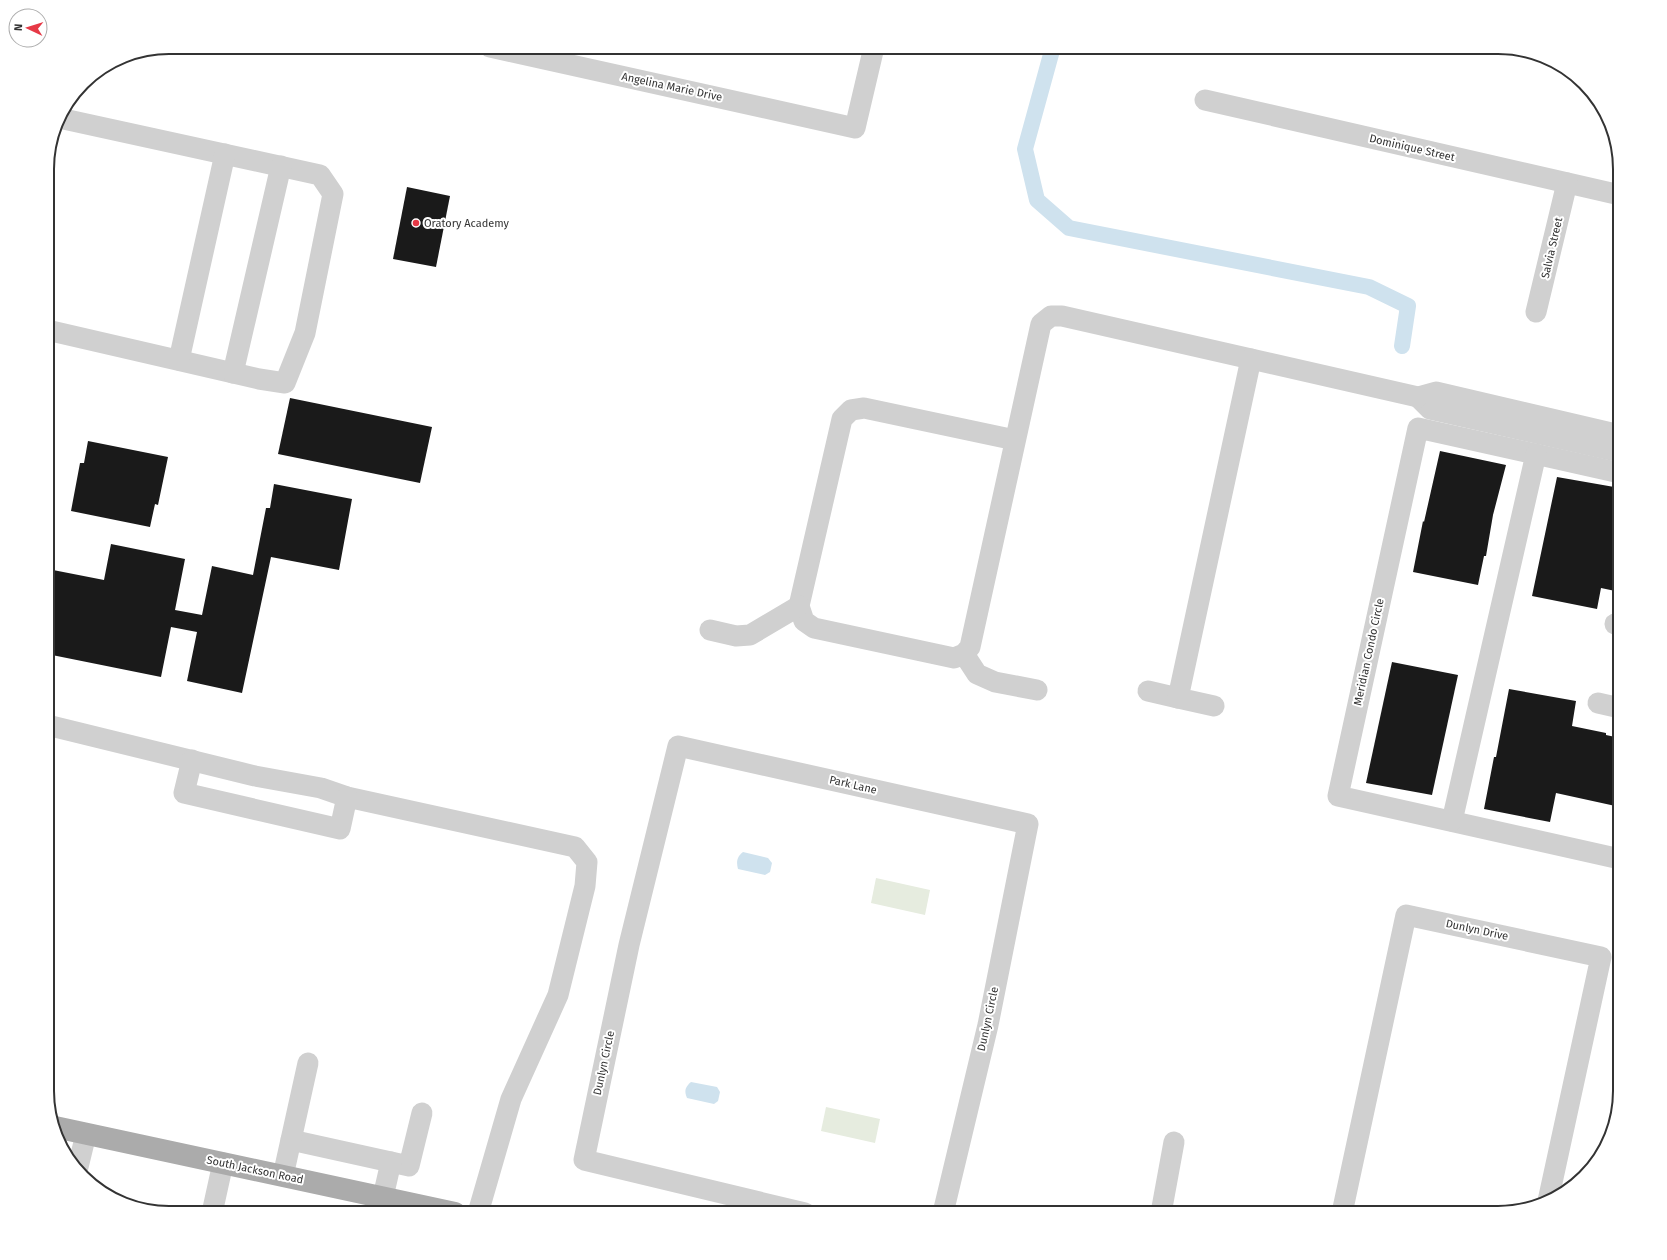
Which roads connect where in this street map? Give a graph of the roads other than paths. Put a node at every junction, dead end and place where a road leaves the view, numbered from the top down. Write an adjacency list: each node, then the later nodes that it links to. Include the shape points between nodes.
1 (522, 54): 2 (street, Angelina Marie Drive, via 855,128)
2 (872, 54)
3 (1205, 100): 7 (street, Dominique Street)
4 (65, 119): 5 (street)
5 (226, 154): 6 (street); 12 (street)
6 (281, 166): 13 (street); 13 (street, via 320,175 333,194 305,333 285,383)
7 (1567, 183): 8 (street, Dominique Street); 9 (street, Salvia Street)
8 (1613, 193)
9 (1536, 312)
10 (54, 336): 12 (street)
11 (1251, 359): 14 (street); 16 (street, via 1062,316 1051,316 1041,324); 25 (street)
12 (178, 360): 13 (street)
13 (233, 373)
14 (1418, 397): 15 (street, via 1436,392); 17 (street, via 1430,409)
15 (1613, 433)
16 (1015, 440): 20 (street, via 864,408 851,410 842,419); 22 (street, via 970,647)
17 (1613, 450)
18 (1536, 454): 19 (street, Meridian Condo Circle); 33 (street); 33 (street, Meridian Condo Circle, via 1418,428 1338,796)
19 (1613, 471)
20 (799, 606): 21 (street, via 750,635 736,636); 22 (street, via 804,621 814,628 954,658)
21 (710, 630)
22 (964, 654): 23 (street, via 977,674 995,682)
23 (1037, 690)
24 (1148, 691): 25 (street)
25 (1178, 698): 27 (street)
26 (1598, 703): 28 (street)
27 (1214, 706)
28 (1613, 706)
29 (54, 727): 31 (street)
30 (678, 746): 34 (street, Park Lane); 51 (street, Dunlyn Circle, via 629,945 584,1160)
31 (192, 760): 32 (street, via 255,776 321,788); 32 (street, via 184,793 340,829)
32 (347, 797): 50 (street, via 575,847 587,862 585,886 558,995 511,1099)
33 (1452, 821): 35 (street, Meridian Condo Circle)
34 (1028, 824): 52 (street, Dunlyn Circle, via 988,1026)
35 (1613, 857)
36 (308, 1063): 40 (street)
37 (422, 1113): 43 (street, via 409,1166)
38 (60, 1128): 39 (main road, South Jackson Road)
39 (86, 1134): 42 (street); 44 (main road, South Jackson Road)
40 (291, 1140): 43 (street); 45 (street)
41 (1174, 1142): 53 (street)
42 (79, 1162)
43 (391, 1162): 47 (street)
44 (223, 1163): 45 (main road, South Jackson Road); 48 (street)
45 (283, 1176): 47 (main road, South Jackson Road)
46 (1550, 1194): 54 (street, Dunlyn Drive, via 1601,957 1406,914)
47 (383, 1197): 49 (main road, South Jackson Road)
48 (214, 1206)
49 (424, 1206)
50 (480, 1206)
51 (756, 1206)
52 (945, 1206)
53 (1162, 1206)
54 (1343, 1206)

